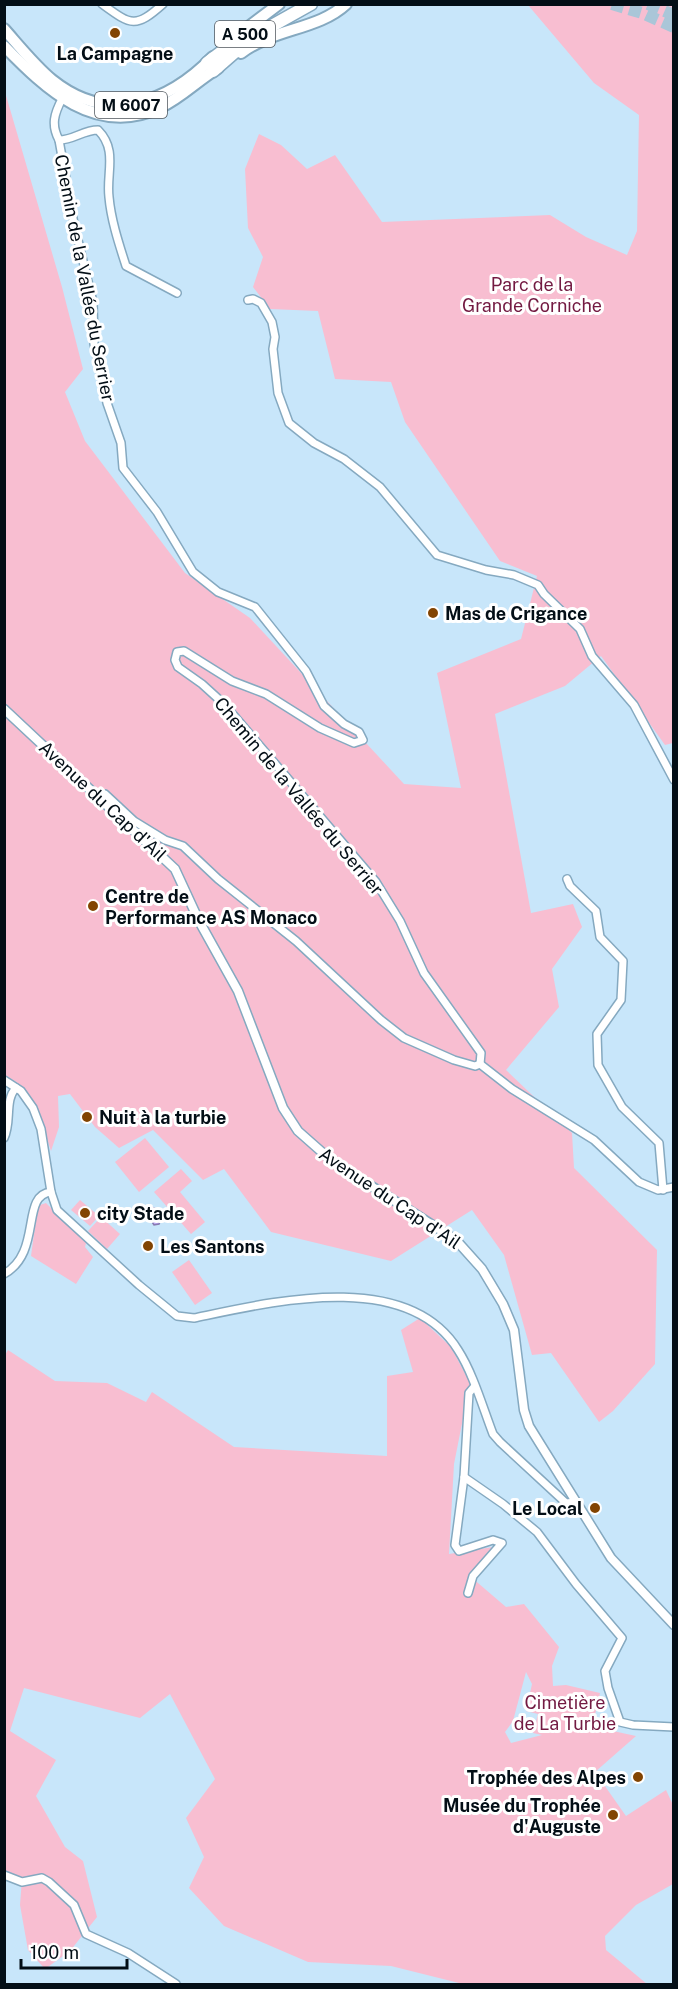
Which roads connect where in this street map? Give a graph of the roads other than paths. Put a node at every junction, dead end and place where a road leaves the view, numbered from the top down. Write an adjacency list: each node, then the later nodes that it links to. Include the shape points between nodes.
1 (102, 4): 2 (street, via 131,23 138,23)
2 (163, 4)
3 (311, 4): 5 (highway, A 500)
4 (346, 4): 8 (main road, M 6007, via 325,18 258,41)
5 (288, 8): 8 (highway, A 500, via 255,27)
6 (4, 29): 8 (main road, M 6007, via 50,79 79,97 99,103 122,106 165,94)
7 (4, 46): 9 (main road)
8 (210, 67): 9 (main road, M 6007, via 172,101 137,114 111,116)
9 (60, 98): 10 (street, Chemin de la Vallée du Serrier, via 54,122)
10 (59, 140): 11 (street, via 70,140 87,130 98,130 104,137 111,158 109,198 126,266); 19 (street, Chemin de la Vallée du Serrier, via 93,302 94,344 107,403 122,443 123,468 157,512 193,572 218,592 255,607 306,671 324,706 359,732 363,740 354,743 320,728 184,651 177,652 178,667 224,704 376,882 400,921 424,973 482,1053)
11 (177, 293)
12 (248, 300): 14 (street, via 261,303 272,322 278,393 289,423 380,487 437,555 538,585 579,629 592,656 634,705)
13 (4, 709): 15 (street, Avenue du Cap d'Ail)
14 (674, 780)
15 (99, 796): 16 (street, via 105,794 134,821); 17 (street, Avenue du Cap d'Ail)
16 (165, 840): 17 (street); 19 (street, via 183,846 404,1038 454,1060)
17 (158, 850): 29 (street, Avenue du Cap d'Ail, via 175,869 238,991 283,1108 298,1131 332,1161 456,1240 491,1283 514,1330 525,1418)
18 (567, 879): 24 (street, via 596,911 600,937 623,961 621,1000 599,1027 597,1057 601,1072 622,1107 659,1143)
19 (480, 1064): 24 (street, via 512,1089 594,1140 639,1182 650,1189)
20 (4, 1080): 21 (street)
21 (16, 1088): 22 (street, via 9,1100 10,1120); 25 (street, via 33,1108 41,1128)
22 (4, 1138)
23 (674, 1187): 24 (street)
24 (663, 1190)
25 (51, 1191): 26 (street, via 36,1200 27,1248 17,1265); 27 (street, via 57,1210 177,1316 194,1318 302,1298 391,1302 415,1311 449,1338 459,1350)
26 (4, 1274)
27 (474, 1387): 28 (street, via 469,1393); 29 (street, via 500,1442 566,1503)
28 (464, 1477): 30 (street, via 456,1549 493,1540 502,1543 473,1576); 32 (street, via 537,1532 622,1638 605,1671 617,1717 625,1724)
29 (576, 1502): 31 (street, Avenue du Cap d'Ail, via 611,1558)
30 (468, 1593)
31 (674, 1625)
32 (674, 1727)
33 (4, 1875): 34 (street, via 22,1882 42,1878 49,1882 74,1905 86,1934 128,1953)
34 (177, 1984)

